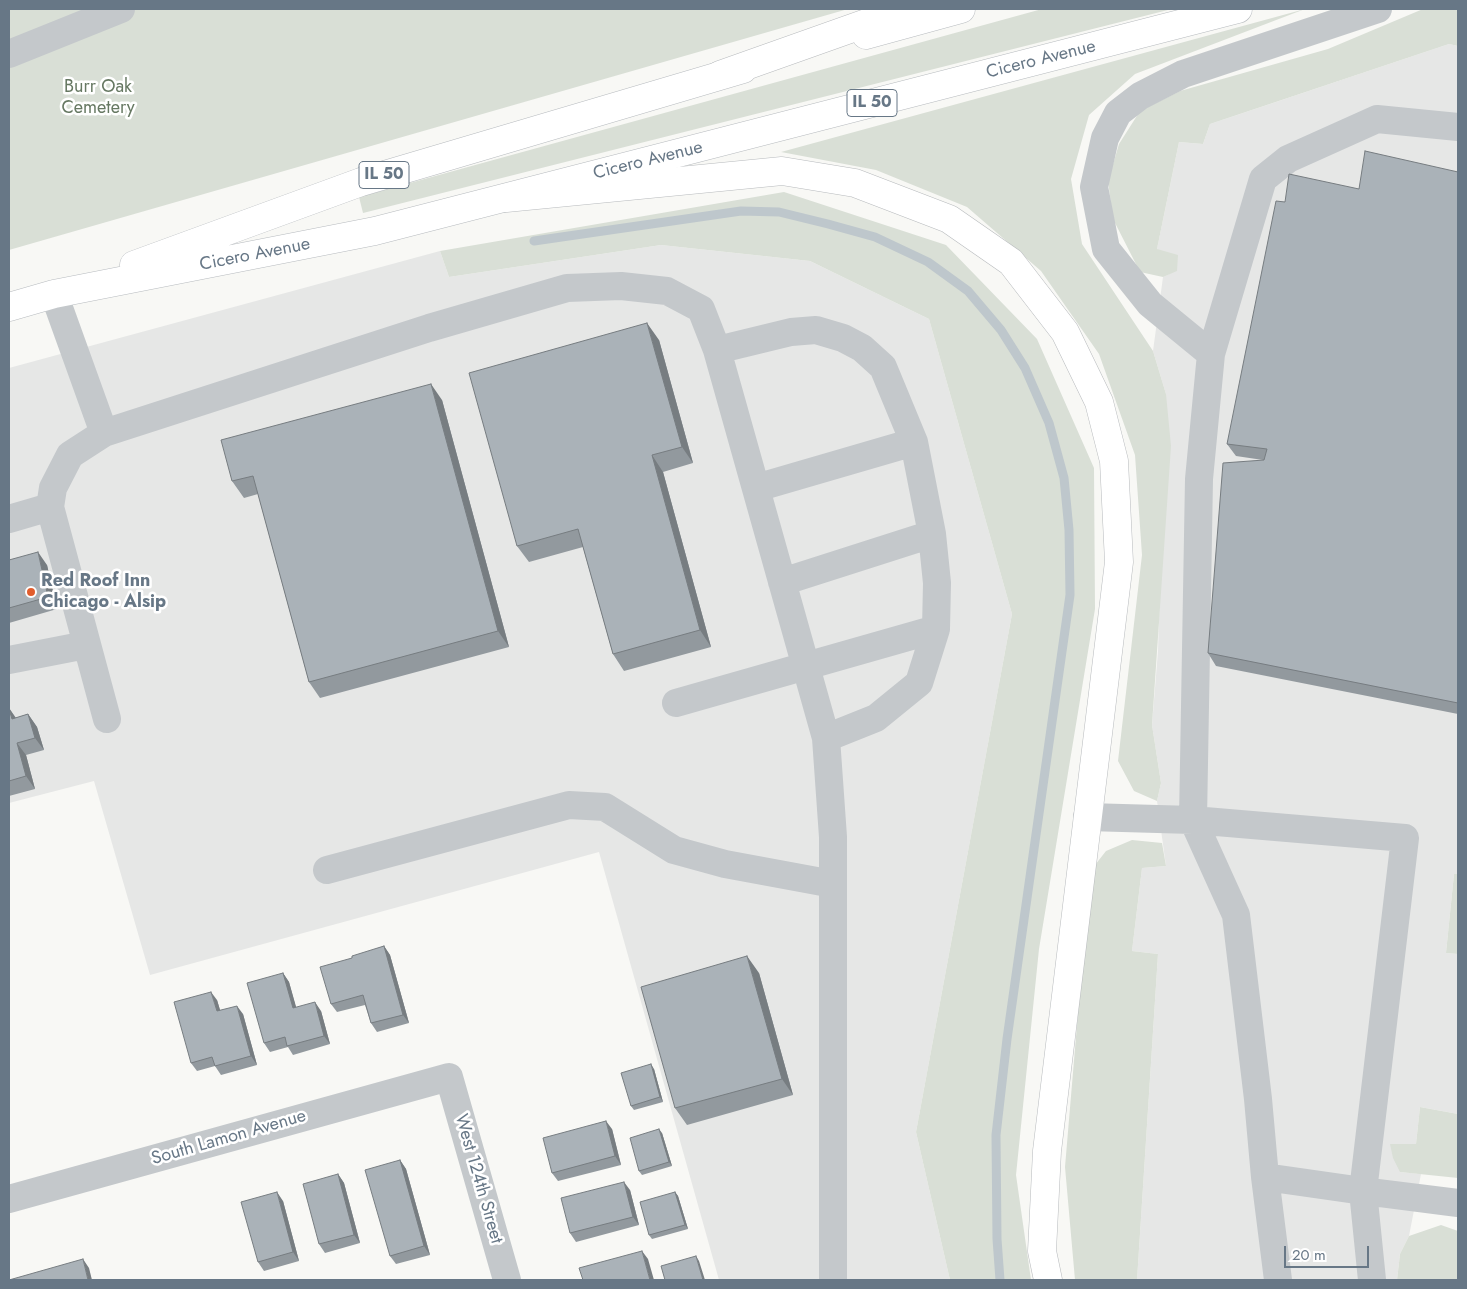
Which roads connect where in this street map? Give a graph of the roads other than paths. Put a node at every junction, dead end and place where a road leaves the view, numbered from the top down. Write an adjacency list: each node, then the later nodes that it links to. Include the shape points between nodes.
1 (121, 9): 6 (street)
2 (906, 9): 7 (main road)
3 (961, 9): 7 (main road, Cicero Avenue / IL 50)
4 (1238, 9): 9 (main road, Cicero Avenue / IL 50)
5 (1378, 9): 13 (street, via 1183,74 1140,96 1118,113 1105,138 1094,187 1106,249 1150,304)
6 (9, 54)
7 (720, 75): 10 (main road, Cicero Avenue / IL 50, via 361,182)
8 (1458, 127): 13 (street, via 1377,119 1288,160 1263,178)
9 (506, 198): 10 (main road, Cicero Avenue / IL 50, via 375,231); 28 (main road, via 782,171 855,183 948,219 1011,262 1065,332 1099,402 1114,461 1119,562)
10 (54, 294): 11 (main road, Cicero Avenue / IL 50); 14 (street)
11 (9, 307)
12 (717, 350): 14 (street, via 701,309 668,291 621,286 567,288 429,328); 15 (street, via 791,332 816,330 843,338 862,348 883,368); 16 (street)
13 (1212, 354): 29 (street, via 1199,479)
14 (104, 433): 17 (street, via 70,455 53,488)
15 (914, 442): 16 (street); 19 (street)
16 (756, 488): 20 (street)
17 (50, 508): 18 (street); 22 (street)
18 (9, 519)
19 (932, 534): 20 (street); 21 (street, via 937,583)
20 (782, 582): 24 (street)
21 (936, 629): 24 (street); 27 (street, via 919,683 876,718)
22 (86, 645): 23 (street); 26 (street)
23 (9, 660)
24 (806, 666): 25 (street); 27 (street)
25 (676, 703)
26 (107, 719)
27 (826, 738): 31 (street)
28 (1086, 817): 29 (street); 39 (main road, via 1047,1152 1042,1251)
29 (1193, 820): 33 (street, via 1236,915); 34 (street, via 1405,838)
30 (327, 870): 31 (street, via 569,805 605,807 674,850 725,864)
31 (833, 884): 38 (street)
32 (449, 1077): 35 (street, South Lamon Avenue); 37 (street, West 124th Street)
33 (1265, 1177): 34 (street); 40 (street)
34 (1363, 1191): 36 (street); 41 (street)
35 (9, 1199)
36 (1458, 1203)
37 (506, 1280)
38 (833, 1280)
39 (1048, 1280)
40 (1278, 1280)
41 (1372, 1280)

